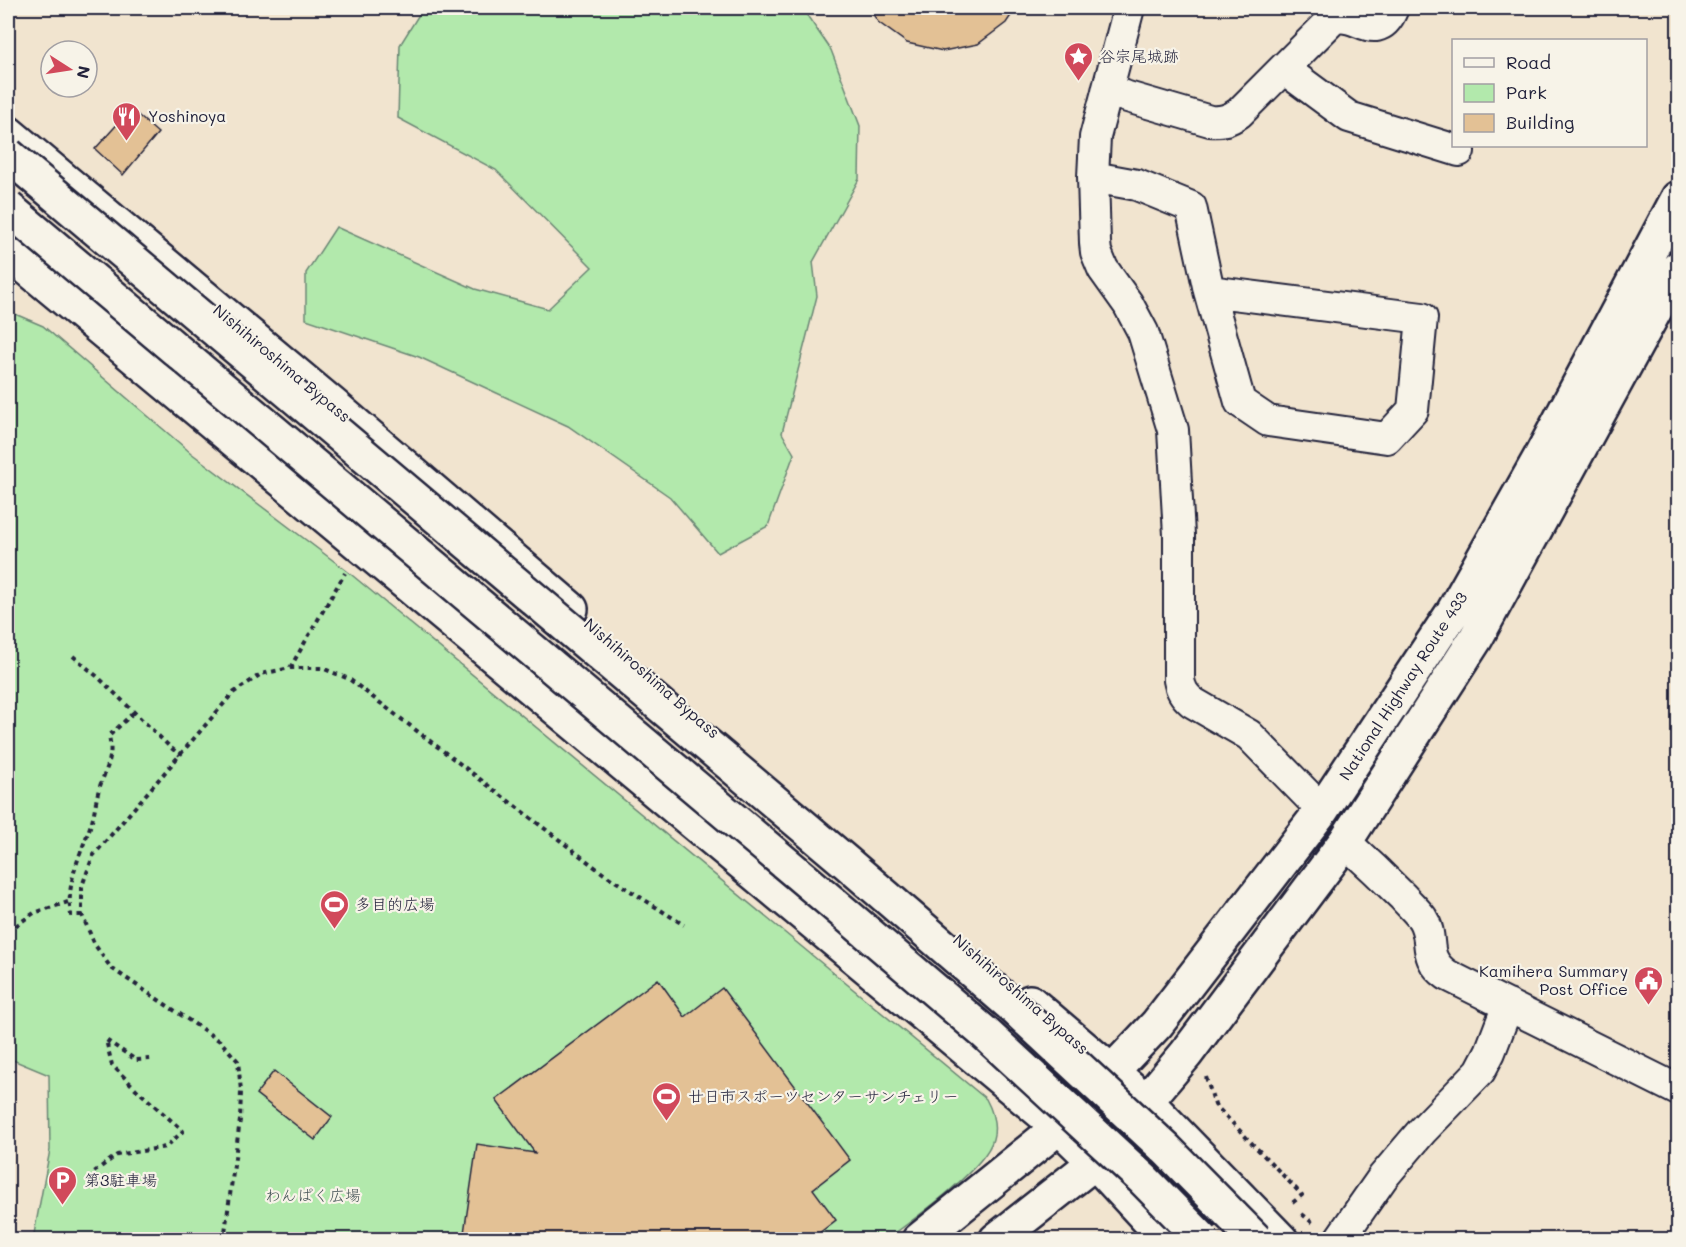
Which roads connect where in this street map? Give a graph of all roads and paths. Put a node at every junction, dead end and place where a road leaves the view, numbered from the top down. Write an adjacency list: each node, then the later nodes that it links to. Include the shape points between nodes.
1 (1129, 8): 4 (street)
2 (1393, 8): 3 (street, via 1385,22 1376,26 1336,17)
3 (1284, 69): 4 (street, via 1239,113 1221,122); 6 (street, via 1349,117)
4 (1107, 91): 8 (street, via 1095,136)
5 (8, 133): 27 (main road, Nishihiroshima Bypass, via 333,405)
6 (1459, 151)
7 (8, 155): 42 (main road, Nishihiroshima Bypass, bridge, via 1009,1003)
8 (1093, 177): 13 (street, via 1137,185 1191,207); 19 (street, via 1096,252 1143,332 1173,430 1181,688 1192,702 1249,735)
9 (1678, 198): 19 (main road, National Highway Route 433, via 1453,612)
10 (8, 208): 41 (main road, bridge, via 976,1025)
11 (8, 252): 31 (main road)
12 (1678, 268): 20 (main road, National Highway Route 433, via 1476,638)
13 (1209, 291): 13 (street, via 1240,402 1268,421 1387,438 1413,410 1422,318)
14 (347, 571): 16 (path)
15 (73, 656): 17 (path)
16 (290, 669): 18 (path, via 261,674 233,693); 23 (path, via 322,668 349,679 604,874)
17 (134, 712): 18 (path); 21 (path, via 109,736 110,760)
18 (180, 755): 22 (path, via 93,856 82,886)
19 (1322, 810): 27 (main road, National Highway Route 433, via 1157,1024)
20 (1345, 842): 25 (street, via 1420,915 1438,969); 29 (main road, National Highway Route 433)
21 (68, 902): 22 (path, via 71,915); 24 (path, via 34,913)
22 (82, 915): 37 (path, via 111,968 220,1041 238,1061 240,1119)
23 (684, 925)
24 (8, 931)
25 (1508, 1005): 28 (street); 36 (street, via 1480,1071)
26 (151, 1059): 33 (path, via 136,1060 106,1041 112,1065 183,1131 166,1147 117,1155)
27 (1112, 1073): 29 (main road, Nishihiroshima Bypass); 31 (main road, National Highway Route 433)
28 (1678, 1090)
29 (1147, 1102): 32 (main road, National Highway Route 433); 43 (main road, Nishihiroshima Bypass)
30 (1215, 1106): 34 (path, via 1302,1195 1292,1205)
31 (1059, 1127): 32 (main road); 38 (main road, National Highway Route 433)
32 (1095, 1162): 39 (main road, National Highway Route 433); 40 (main road)
33 (94, 1172)
34 (1284, 1197)
35 (1299, 1211): 36 (path)
36 (1330, 1235)
37 (224, 1239)
38 (919, 1239)
39 (996, 1239)
40 (1167, 1239)
41 (1203, 1239)
42 (1256, 1239)
43 (1281, 1239)

